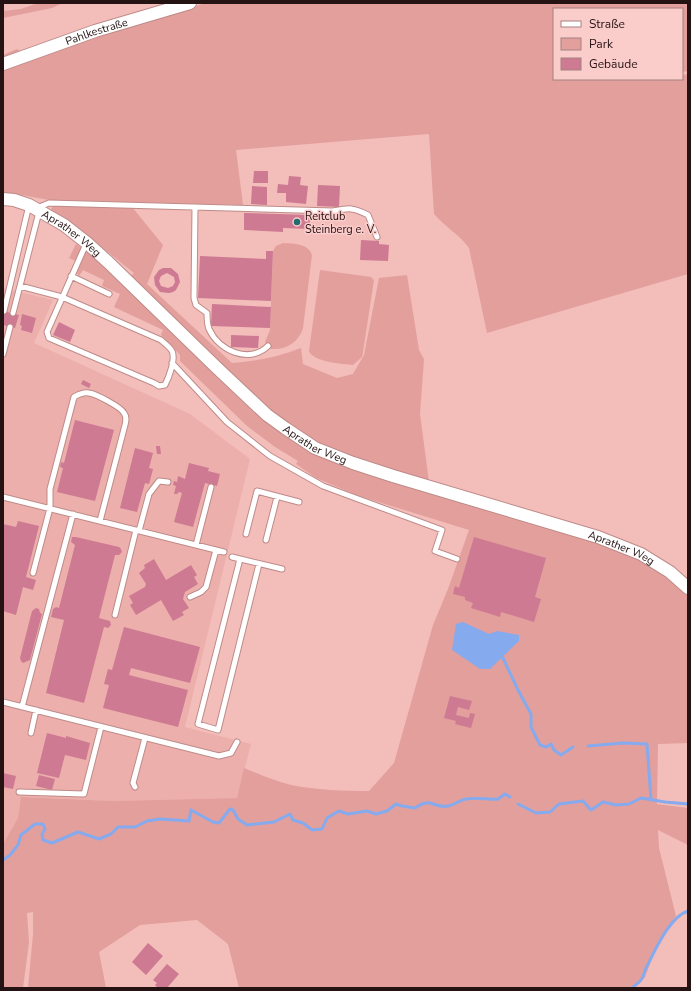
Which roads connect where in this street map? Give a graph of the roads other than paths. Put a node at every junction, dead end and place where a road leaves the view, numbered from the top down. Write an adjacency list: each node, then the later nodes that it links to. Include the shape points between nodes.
1 (190, 3): 2 (street, Pahlkestraße, via 95,31)
2 (3, 64)
3 (3, 199): 5 (street, Aprather Weg, via 14,200)
4 (195, 207): 5 (lane, via 49,203); 6 (lane, via 333,211 357,209 368,215); 17 (lane, via 196,305 207,313 210,330 227,349 239,354 254,354)
5 (34, 208): 7 (street, Aprather Weg, via 64,225); 9 (lane); 12 (lane)
6 (377, 237)
7 (86, 243): 8 (lane); 40 (street, Aprather Weg, via 267,415 316,448 393,476 598,537 641,554 670,572)
8 (71, 276): 10 (lane); 11 (lane)
9 (20, 286): 11 (lane); 13 (lane)
10 (108, 294)
11 (62, 297): 19 (lane, via 161,340 172,350); 19 (lane, via 47,332 49,338 160,386 165,385 170,377)
12 (6, 301): 13 (lane); 14 (lane)
13 (16, 302): 15 (lane)
14 (4, 311)
15 (13, 313)
16 (10, 327): 18 (lane)
17 (268, 346)
18 (3, 354)
19 (172, 363): 36 (lane, via 227,422 270,456 323,486 442,530 435,551)
20 (168, 482): 28 (lane, via 159,481 149,494)
21 (211, 487): 31 (lane)
22 (3, 496): 25 (lane)
23 (277, 497): 24 (lane); 29 (lane, via 257,491); 30 (lane)
24 (299, 502)
25 (50, 508): 26 (lane); 27 (lane, via 50,489 74,397 79,393 89,393 119,408 126,418); 39 (lane)
26 (72, 514): 27 (lane); 44 (lane)
27 (100, 521): 28 (lane)
28 (138, 530): 31 (lane); 42 (lane)
29 (246, 534)
30 (266, 540)
31 (196, 545): 32 (lane)
32 (216, 550): 33 (lane); 41 (lane, via 206,587)
33 (224, 552)
34 (232, 557): 35 (lane)
35 (240, 559): 37 (lane); 37 (lane, via 198,724 218,730)
36 (457, 559)
37 (259, 564): 38 (lane)
38 (282, 569)
39 (33, 573)
40 (688, 588)
41 (190, 597)
42 (115, 614)
43 (3, 702): 44 (lane)
44 (22, 707): 45 (lane)
45 (36, 710): 46 (lane); 47 (lane)
46 (101, 727): 48 (lane); 51 (lane, via 84,794)
47 (31, 732)
48 (145, 738): 49 (lane, via 219,756 231,753); 50 (lane, via 133,782)
49 (237, 742)
50 (135, 787)
51 (19, 792)

